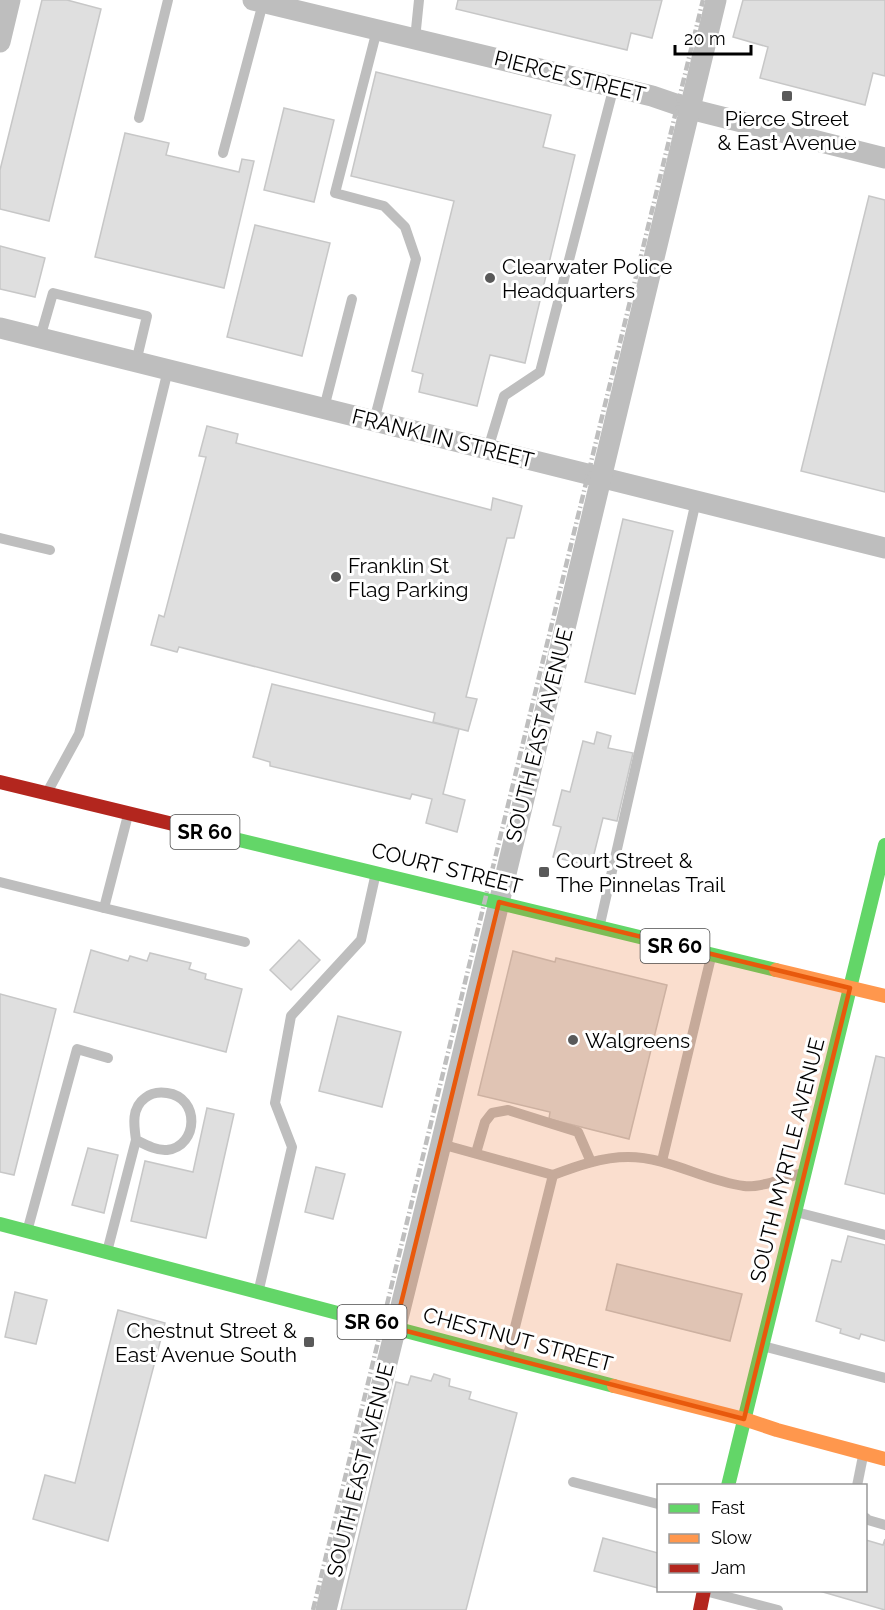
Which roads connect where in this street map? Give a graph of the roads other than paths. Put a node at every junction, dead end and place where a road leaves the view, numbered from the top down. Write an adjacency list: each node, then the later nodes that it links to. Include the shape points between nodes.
1 (10, 0): 8 (street)
2 (168, 0): 11 (lane)
3 (419, 0): 7 (lane)
4 (716, 0): 10 (street, SOUTH EAST AVENUE)
5 (258, 1): 6 (street, PIERCE STREET); 12 (lane)
6 (377, 30): 7 (street, PIERCE STREET); 20 (lane, via 335,193 384,206 405,227 416,259)
7 (415, 39): 9 (street, PIERCE STREET)
8 (0, 42)
9 (614, 86): 10 (street, PIERCE STREET); 21 (lane, via 540,372 504,396)
10 (690, 109): 13 (street, PIERCE STREET); 22 (street, SOUTH EAST AVENUE)
11 (139, 118)
12 (223, 153)
13 (885, 158)
14 (352, 299): 19 (lane)
15 (0, 328): 16 (street, FRANKLIN STREET)
16 (40, 338): 17 (street, FRANKLIN STREET); 17 (lane, via 53,293 147,316)
17 (136, 362): 18 (street, FRANKLIN STREET)
18 (168, 370): 19 (street, FRANKLIN STREET); 28 (lane, via 79,734)
19 (324, 408): 20 (street, FRANKLIN STREET)
20 (374, 421): 21 (street, FRANKLIN STREET)
21 (488, 449): 22 (street, FRANKLIN STREET)
22 (601, 478): 23 (street, FRANKLIN STREET); 33 (street, SOUTH EAST AVENUE)
23 (696, 501): 25 (street, FRANKLIN STREET); 35 (lane)
24 (0, 538): 26 (lane)
25 (885, 548)
26 (50, 550)
27 (0, 782): 28 (main road, COURT STREET / SR 60)
28 (47, 793): 29 (main road, COURT STREET / SR 60)
29 (129, 813): 31 (main road, COURT STREET / SR 60); 34 (lane)
30 (885, 845): 38 (main road, SOUTH MYRTLE AVENUE)
31 (376, 873): 33 (main road, COURT STREET / SR 60); 53 (lane, via 361,940 291,1016 275,1103 292,1147)
32 (0, 882): 34 (lane)
33 (499, 902): 35 (main road, COURT STREET / SR 60); 42 (street, SOUTH EAST AVENUE)
34 (104, 909): 36 (lane)
35 (599, 927): 37 (main road, COURT STREET / SR 60)
36 (245, 942)
37 (712, 955): 38 (main road, COURT STREET / SR 60); 44 (lane)
38 (850, 988): 39 (main road, COURT STREET); 46 (main road, SOUTH MYRTLE AVENUE)
39 (885, 996)
40 (108, 1058): 50 (lane, via 77,1048)
41 (136, 1140): 41 (lane, via 136,1110 145,1098 159,1092 174,1094 186,1103 192,1116 190,1132 181,1144 167,1150); 52 (lane)
42 (441, 1144): 43 (lane); 54 (street, SOUTH EAST AVENUE)
43 (476, 1153): 45 (lane, via 485,1122 492,1113 508,1110 578,1132); 47 (lane)
44 (662, 1161): 45 (lane, via 628,1157); 46 (lane, via 746,1186)
45 (591, 1162): 47 (lane)
46 (806, 1172): 48 (main road, SOUTH MYRTLE AVENUE)
47 (553, 1175): 56 (lane)
48 (796, 1212): 51 (lane); 55 (main road, SOUTH MYRTLE AVENUE)
49 (0, 1224): 50 (main road, CHESTNUT STREET / SR 60)
50 (27, 1231): 52 (main road, CHESTNUT STREET / SR 60)
51 (885, 1235)
52 (108, 1252): 53 (main road, CHESTNUT STREET / SR 60)
53 (258, 1293): 54 (main road, CHESTNUT STREET / SR 60)
54 (395, 1328): 56 (main road, CHESTNUT STREET / SR 60); 69 (street, SOUTH EAST AVENUE)
55 (762, 1346): 57 (lane); 58 (main road, SOUTH MYRTLE AVENUE)
56 (507, 1358): 58 (main road, CHESTNUT STREET / SR 60)
57 (885, 1378)
58 (744, 1419): 59 (main road, CHESTNUT STREET); 62 (main road, SOUTH MYRTLE AVENUE)
59 (864, 1453): 60 (main road, CHESTNUT STREET); 63 (lane)
60 (885, 1458)
61 (573, 1482): 64 (lane)
62 (728, 1484)
63 (857, 1484)
64 (657, 1504)
65 (867, 1519): 66 (lane)
66 (885, 1525)
67 (704, 1592): 70 (main road)
68 (708, 1592): 71 (lane)
69 (326, 1610)
70 (700, 1610)
71 (778, 1610)

